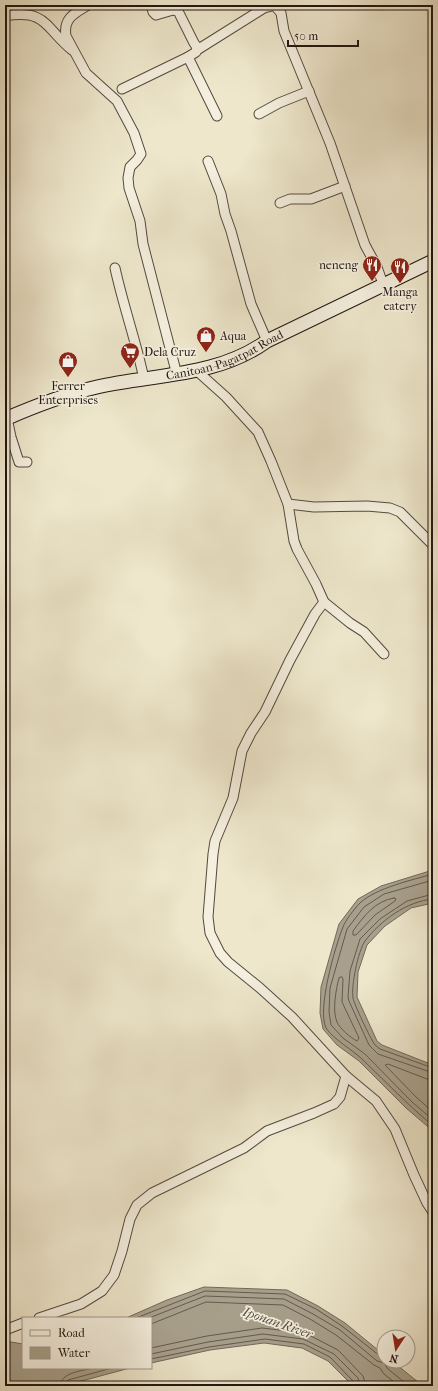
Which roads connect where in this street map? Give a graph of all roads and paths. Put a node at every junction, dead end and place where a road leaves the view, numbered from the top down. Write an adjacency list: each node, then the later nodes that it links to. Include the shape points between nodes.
1 (88, 5): 5 (street, via 71,16 67,22 66,36)
2 (151, 5): 4 (street, via 156,15 173,10 178,12)
3 (5, 16): 5 (street, via 36,17)
4 (197, 50): 6 (street); 8 (street, via 264,8 276,6 281,13 284,31)
5 (75, 52): 19 (street, via 86,73 117,101 134,133 141,154 130,167 129,188 140,221)
6 (188, 57): 7 (street); 10 (street)
7 (122, 89)
8 (309, 91): 9 (street); 12 (street)
9 (259, 114)
10 (217, 116)
11 (208, 161): 17 (street, via 221,194 251,304)
12 (345, 186): 13 (street, via 310,199 290,199); 16 (street, via 365,245)
13 (280, 203)
14 (433, 261): 16 (street, Canitoan-Pagatpat Road)
15 (115, 268): 20 (street)
16 (383, 284): 17 (street, Canitoan-Pagatpat Road)
17 (266, 341): 18 (street, Canitoan-Pagatpat Road, via 229,362)
18 (197, 370): 19 (street, Canitoan-Pagatpat Road); 23 (street, via 258,432)
19 (177, 375): 20 (street, Canitoan-Pagatpat Road)
20 (144, 378): 21 (street, Canitoan-Pagatpat Road, via 67,395)
21 (6, 419): 22 (street, via 19,462)
22 (27, 462)
23 (288, 504): 24 (street, via 390,508 400,512); 25 (street, via 294,541)
24 (433, 545)
25 (324, 602): 26 (street, via 364,632); 27 (street, via 315,614 242,751 233,798 215,841 208,917 210,933 224,958 292,1017)
26 (384, 654)
27 (346, 1076): 28 (street, via 376,1101 385,1113 395,1129 427,1204); 29 (street, via 340,1097 334,1104 267,1131 244,1148 152,1193 137,1205 130,1219 114,1275 102,1291 81,1304)
28 (433, 1212)
29 (42, 1317)
30 (22, 1323): 31 (street)
31 (5, 1330)

